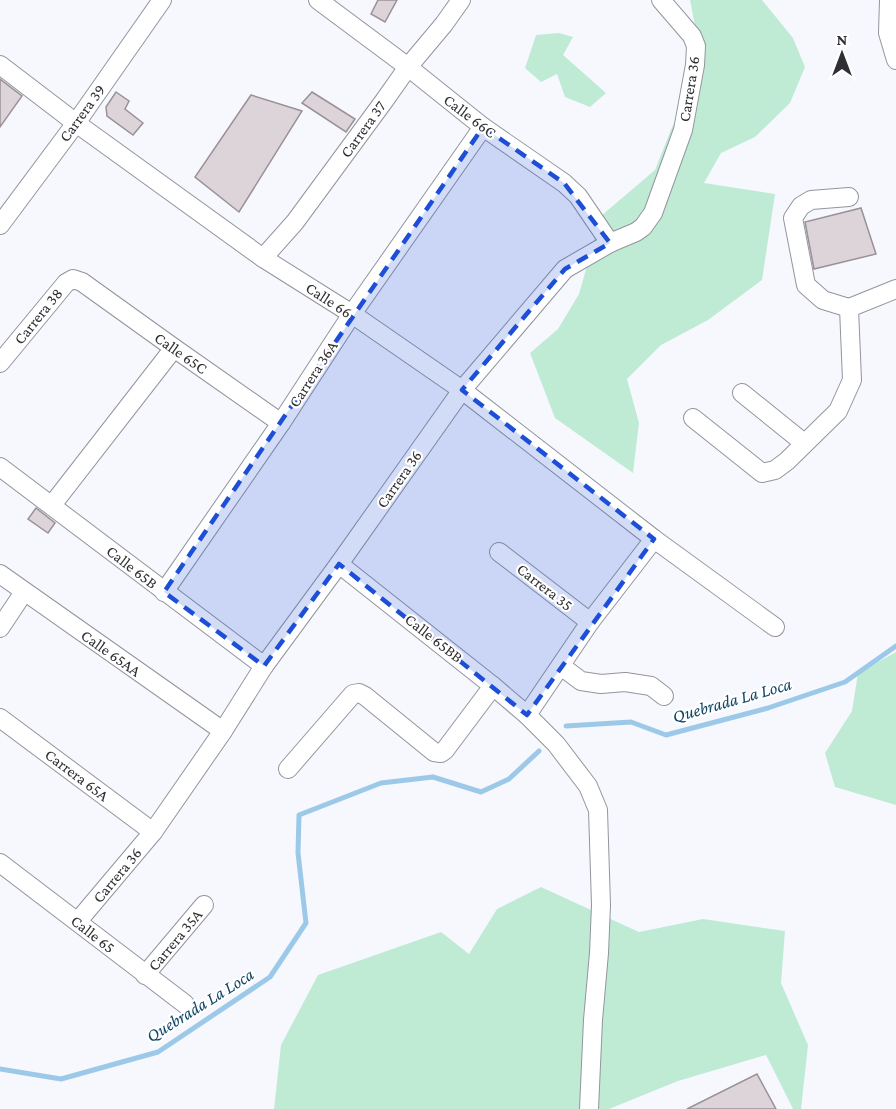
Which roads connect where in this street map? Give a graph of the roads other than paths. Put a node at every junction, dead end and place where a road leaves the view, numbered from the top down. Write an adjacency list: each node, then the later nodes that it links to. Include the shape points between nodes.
1 (162, 0): 9 (street, Carrera 39)
2 (318, 0): 8 (street, Calle 66C)
3 (461, 0): 8 (street, Carrera 37)
4 (661, 0): 13 (street, Carrera 36, via 696,46 683,130 653,213 636,232)
5 (889, 0): 6 (street, via 888,33)
6 (896, 60)
7 (0, 65): 9 (street, Calle 66)
8 (408, 67): 10 (street, Calle 66C); 14 (street, Carrera 37, via 295,222)
9 (76, 123): 12 (street, Carrera 39); 14 (street, Calle 66)
10 (483, 127): 13 (street, Calle 66C, via 564,183 578,196); 18 (street, Carrera 36A)
11 (849, 197): 17 (street, via 811,200 793,218 806,285 823,300)
12 (0, 225)
13 (610, 243): 21 (street, Carrera 36, via 565,269)
14 (264, 258): 18 (street, Calle 66)
15 (82, 282): 19 (street, Calle 65C); 20 (street, Carrera 38, via 73,279 66,283)
16 (896, 289): 17 (street)
17 (849, 308): 25 (street, via 852,380 838,411)
18 (352, 314): 21 (street, Calle 66); 24 (street, Carrera 36A)
19 (174, 348): 24 (street, Calle 65C); 27 (street)
20 (0, 363)
21 (462, 390): 28 (street, Calle 66); 30 (street, Carrera 36)
22 (742, 393): 25 (street)
23 (693, 418): 25 (street, via 762,473 775,470)
24 (281, 423): 33 (street, Carrera 36A)
25 (804, 443)
26 (0, 467): 27 (street, Calle 65B)
27 (52, 505): 33 (street, Calle 65B)
28 (654, 539): 34 (street, Carrera 35); 35 (street, Calle 66)
29 (499, 552): 34 (street, Carrera 35)
30 (339, 564): 37 (street, Carrera 36); 39 (street, Calle 65BB)
31 (0, 574): 32 (street, Calle 65AA)
32 (24, 592): 36 (street); 43 (street, Calle 65AA)
33 (164, 592): 37 (street, Calle 65B)
34 (590, 622): 38 (street, Carrera 35)
35 (775, 627)
36 (0, 628)
37 (264, 666): 43 (street, Carrera 36)
38 (561, 666): 40 (street, via 581,681 651,686); 41 (street, Carrera 35)
39 (493, 686): 41 (street, Calle 65BB); 44 (street, via 441,753 434,752 365,696 353,694)
40 (664, 696)
41 (527, 715): 51 (street, Calle 65BB, via 556,744 588,786 598,810 601,904)
42 (0, 718): 45 (street, Carrera 65A)
43 (223, 731): 45 (street, Carrera 36)
44 (288, 769)
45 (153, 832): 48 (street, Carrera 36)
46 (0, 863): 48 (street, Calle 65)
47 (204, 904): 49 (street, Carrera 35A)
48 (78, 921): 49 (street, Calle 65)
49 (145, 975): 50 (street, Calle 65)
50 (185, 1004)
51 (589, 1109)

